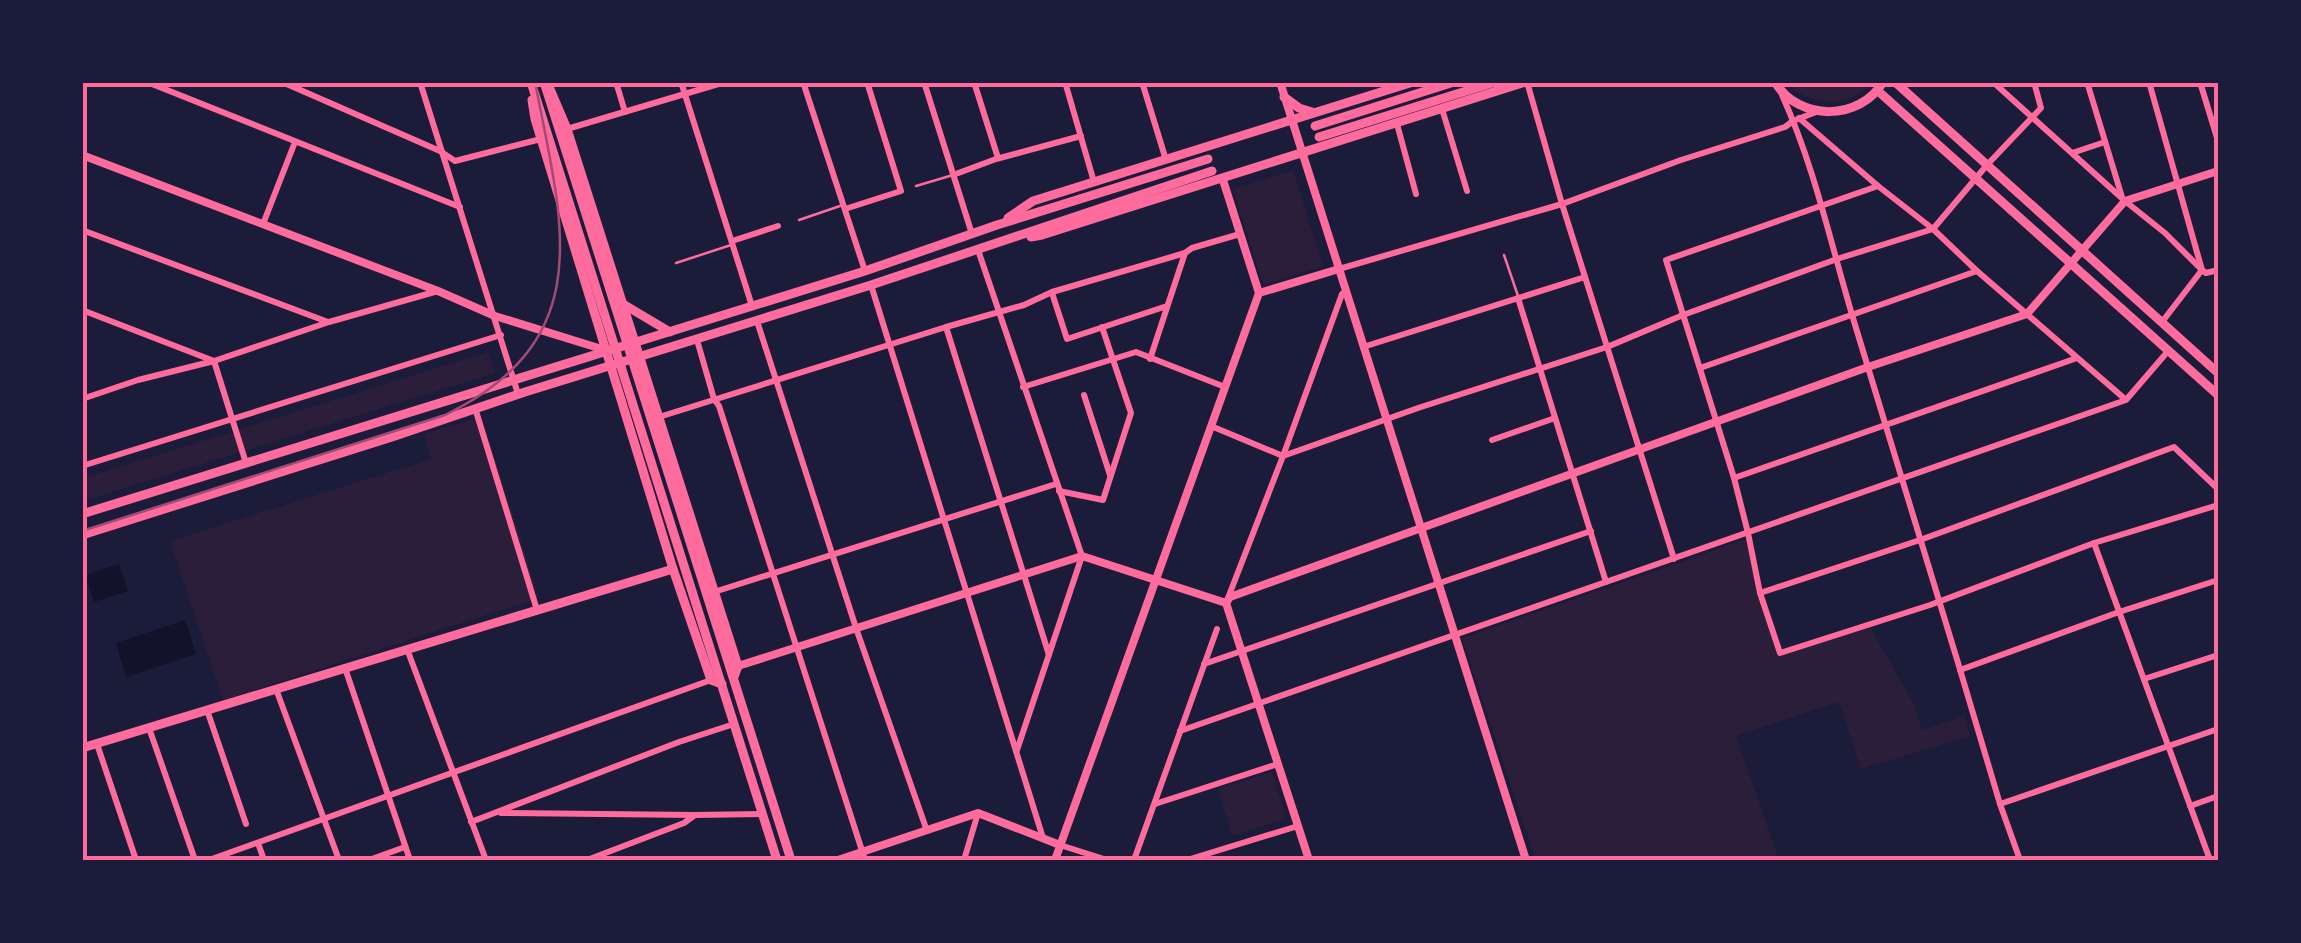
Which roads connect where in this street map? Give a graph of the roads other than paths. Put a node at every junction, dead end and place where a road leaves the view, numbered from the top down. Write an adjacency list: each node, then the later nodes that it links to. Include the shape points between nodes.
1 (147, 82): 44 (street)
2 (282, 82): 46 (street)
3 (420, 82): 46 (street)
4 (545, 82): 39 (main road); 200 (main road)
5 (616, 82): 31 (street)
6 (681, 82): 28 (street)
7 (725, 82): 28 (street)
8 (803, 82): 69 (street)
9 (867, 82): 69 (street, via 900,192)
10 (924, 82): 56 (street)
11 (974, 82): 50 (street)
12 (1065, 82): 40 (street)
13 (1142, 82): 51 (street)
14 (1280, 82): 29 (street)
15 (1413, 82): 33 (main road)
16 (1454, 82): 38 (main road)
17 (1495, 82): 41 (main road)
18 (1526, 82): 30 (main road); 66 (street)
19 (1895, 82): 53 (main road)
20 (1993, 82): 34 (street)
21 (2034, 82): 34 (street, via 2041,108)
22 (2087, 82): 45 (street)
23 (2149, 82): 60 (street)
24 (2200, 82): 43 (street)
25 (532, 85): 42 (main road); 203 (main road)
26 (1777, 86): 32 (main road); 35 (street)
27 (1880, 86): 32 (main road, via 1856,108); 57 (main road)
28 (685, 94): 31 (street); 79 (street)
29 (1284, 97): 33 (main road); 36 (street)
30 (1442, 109): 37 (main road); 63 (street)
31 (625, 112): 39 (street)
32 (1818, 112): 35 (street)
33 (1316, 113): 36 (main road)
34 (2032, 118): 47 (street); 53 (street)
35 (1796, 120): 62 (street); 66 (street); 67 (street)
36 (1290, 121): 48 (street); 51 (main road)
37 (1397, 124): 48 (main road); 64 (street)
38 (1315, 126)
39 (567, 129): 99 (main road)
40 (1081, 136): 50 (street); 59 (street)
41 (1319, 137)
42 (541, 139): 46 (street, via 458,161); 120 (main road)
43 (2218, 140)
44 (295, 142): 68 (street); 71 (street)
45 (2105, 142): 47 (street); 65 (street)
46 (440, 151): 68 (street)
47 (2071, 153): 65 (street)
48 (1301, 154): 58 (main road); 87 (street)
49 (82, 155): 71 (street)
50 (998, 158): 56 (street)
51 (1166, 160): 59 (main road)
52 (1208, 160): 72 (main road)
53 (1987, 165): 57 (street); 81 (main road)
54 (1212, 171): 78 (main road)
55 (2218, 171): 60 (street)
56 (953, 175): 61 (lane); 76 (street)
57 (1976, 178): 74 (street); 86 (main road)
58 (1222, 180): 77 (street); 78 (main road, via 1042,236)
59 (1094, 182): 72 (main road, via 1033,202)
60 (2178, 183): 65 (street); 88 (street)
61 (916, 186)
62 (1878, 186): 67 (street); 74 (street)
63 (1468, 191)
64 (1416, 194)
65 (2124, 199): 81 (street); 88 (street)
66 (1562, 204): 87 (street); 92 (street)
67 (1822, 204): 84 (street); 106 (street, via 1666,260)
68 (460, 207): 107 (street)
69 (844, 207): 70 (lane); 90 (street)
70 (799, 220)
71 (263, 224): 94 (street)
72 (997, 225): 76 (main road)
73 (778, 226): 79 (street)
74 (1933, 229): 84 (street); 91 (street)
75 (82, 230): 109 (street)
76 (972, 234): 90 (main road)
77 (1240, 234): 82 (street); 97 (street)
78 (1012, 239): 80 (main road)
79 (732, 242): 85 (lane); 100 (street)
80 (978, 250): 93 (main road); 103 (street)
81 (2083, 251): 86 (street); 110 (main road)
82 (1185, 253): 95 (street); 101 (street)
83 (1504, 255): 98 (lane)
84 (1837, 259): 104 (street); 106 (street)
85 (676, 263)
86 (2072, 263): 105 (street); 121 (main road)
87 (1338, 269): 96 (street); 97 (street)
88 (2202, 270): 89 (street); 110 (street)
89 (2218, 270)
90 (865, 271): 100 (main road)
91 (1977, 271): 104 (street); 105 (street)
92 (1584, 276): 98 (street); 118 (street)
93 (871, 285): 108 (main road); 117 (street)
94 (438, 291): 107 (street); 109 (street)
95 (1052, 292): 103 (street); 112 (street, via 1067,339)
96 (1346, 292): 119 (street); 152 (street)
97 (1258, 294): 135 (street)
98 (1518, 298): 119 (street); 130 (street)
99 (623, 304): 113 (main road); 116 (main road)
100 (752, 306): 113 (main road)
101 (1167, 306): 112 (street); 125 (street)
102 (82, 310): 126 (street)
103 (998, 312): 111 (street); 134 (street)
104 (1852, 314): 128 (street); 129 (street)
105 (2027, 314): 123 (street); 129 (street)
106 (1683, 315): 118 (street); 128 (street)
107 (495, 316): 114 (street); 120 (street)
108 (757, 321): 115 (main road); 133 (street)
109 (329, 322): 126 (street)
110 (2162, 322): 131 (main road)
111 (946, 328): 117 (street); 161 (street)
112 (1102, 328): 124 (street)
113 (670, 332): 116 (main road)
114 (500, 335): 132 (street); 144 (street)
115 (697, 340): 122 (main road); 140 (street)
116 (636, 342): 120 (main road); 122 (main road)
117 (890, 346): 133 (street); 164 (street)
118 (1608, 347): 130 (street); 151 (street)
119 (1362, 348): 146 (street)
120 (606, 350): 127 (main road); 132 (main road)
121 (2168, 350): 137 (main road); 141 (street)
122 (640, 358): 127 (main road); 143 (main road)
123 (2077, 358): 141 (street); 148 (street)
124 (1113, 359): 125 (street, via 1136,352); 134 (street); 156 (street, via 1131,413)
125 (1150, 359): 135 (street)
126 (214, 361): 139 (street); 144 (street)
127 (610, 366): 136 (main road); 174 (main road)
128 (1700, 368): 147 (street)
129 (1868, 368): 147 (street); 148 (street)
130 (1539, 370): 145 (street); 146 (street)
131 (2218, 372)
132 (514, 380): 136 (street); 153 (main road)
133 (777, 382): 140 (street); 171 (street)
134 (1023, 387): 159 (street)
135 (1225, 387): 149 (street)
136 (518, 394): 142 (main road)
137 (2218, 394)
138 (1084, 395): 156 (street)
139 (82, 399)
140 (714, 399): 143 (street); 175 (street)
141 (2126, 400): 158 (street)
142 (475, 408): 168 (main road); 186 (street)
143 (659, 417): 181 (main road)
144 (232, 418): 153 (street); 154 (street)
145 (1555, 418): 150 (street); 155 (street)
146 (1386, 421): 152 (street); 165 (street)
147 (1716, 422): 151 (street); 157 (street)
148 (1886, 425): 157 (street); 158 (street)
149 (1211, 426): 152 (street); 177 (street)
150 (1492, 440)
151 (1640, 450): 155 (street); 173 (street)
152 (1283, 456): 184 (street)
153 (246, 463): 163 (main road)
154 (82, 466)
155 (1572, 474): 165 (street); 166 (street)
156 (1111, 476): 159 (street, via 1103,500)
157 (1734, 478): 167 (street)
158 (1902, 478): 167 (street); 169 (street)
159 (1058, 488): 161 (street); 172 (street)
160 (2218, 489): 169 (street, via 2174,447)
161 (1000, 501): 164 (street); 176 (street)
162 (2218, 505): 170 (street)
163 (82, 514)
164 (944, 518): 171 (street); 182 (street)
165 (1420, 528): 179 (street); 184 (street)
166 (1591, 531): 179 (street); 180 (street)
167 (1748, 532): 173 (street); 183 (street)
168 (82, 535)
169 (1920, 540): 183 (street); 185 (street)
170 (2094, 543): 185 (street); 187 (street)
171 (833, 553): 175 (street); 188 (street)
172 (1082, 556): 176 (street); 177 (street); 194 (street)
173 (1674, 558): 180 (street)
174 (673, 569): 186 (main road); 202 (main road)
175 (774, 574): 181 (street); 191 (street)
176 (1023, 574): 182 (street); 194 (street)
177 (1156, 580): 184 (street); 233 (street)
178 (2218, 580): 187 (street)
179 (1437, 582): 190 (street); 193 (street)
180 (1606, 582): 190 (street)
181 (714, 592): 197 (main road)
182 (967, 592): 188 (street); 214 (street)
183 (1760, 594): 185 (street, via 1780,653)
184 (1227, 601): 193 (street)
185 (1940, 601): 199 (street)
186 (536, 610): 192 (main road)
187 (2119, 612): 199 (street); 201 (street)
188 (856, 628): 191 (street); 230 (street)
189 (1217, 629): 196 (street)
190 (1454, 636): 205 (street); 254 (street)
191 (796, 648): 197 (street); 235 (street)
192 (407, 650): 198 (main road); 216 (street)
193 (1242, 652): 196 (street); 205 (street)
194 (1048, 656): 214 (street)
195 (2218, 656): 201 (street)
196 (1204, 664): 210 (street)
197 (738, 666): 200 (main road)
198 (345, 668): 204 (main road); 217 (street)
199 (1960, 670): 220 (street)
200 (734, 678): 246 (main road)
201 (2144, 679): 212 (street)
202 (711, 680): 203 (main road); 216 (street)
203 (722, 684): 207 (main road)
204 (276, 689): 206 (main road); 226 (street)
205 (1259, 704): 210 (street); 215 (street)
206 (207, 710): 208 (main road); 228 (street)
207 (734, 724): 222 (street); 224 (main road)
208 (149, 728): 211 (main road); 237 (street)
209 (2218, 729): 212 (street)
210 (1180, 731): 219 (street)
211 (96, 744): 213 (main road); 236 (street)
212 (2168, 747): 220 (street); 221 (street)
213 (82, 748)
214 (1016, 751): 231 (street)
215 (1278, 764): 219 (street); 229 (street)
216 (453, 772): 217 (street); 227 (street)
217 (388, 796): 226 (street); 234 (street)
218 (2218, 796): 221 (street)
219 (1154, 804): 251 (street)
220 (2000, 804): 255 (street)
221 (2190, 806): 256 (street)
222 (497, 813): 225 (street); 227 (street)
223 (978, 813): 230 (street); 231 (street); 248 (street)
224 (762, 814): 225 (street); 245 (main road)
225 (695, 815): 244 (street)
226 (324, 819): 232 (street); 240 (street)
227 (471, 822): 243 (street)
228 (246, 824)
229 (1298, 826): 252 (street); 253 (street)
230 (926, 831): 235 (street)
231 (1043, 838): 233 (street)
232 (258, 843): 238 (street); 239 (street)
233 (1060, 845): 249 (street); 250 (street)
234 (406, 847): 241 (street); 242 (street)
235 (864, 856): 247 (street)
236 (136, 860)
237 (195, 860)
238 (209, 860)
239 (264, 860)
240 (339, 860)
241 (369, 860)
242 (410, 860)
243 (486, 860)
244 (587, 860)
245 (777, 860)
246 (791, 860)
247 (838, 860)
248 (964, 860)
249 (1054, 860)
250 (1108, 860)
251 (1134, 860)
252 (1187, 860)
253 (1309, 860)
254 (1526, 860)
255 (2020, 860)
256 (2215, 860)

